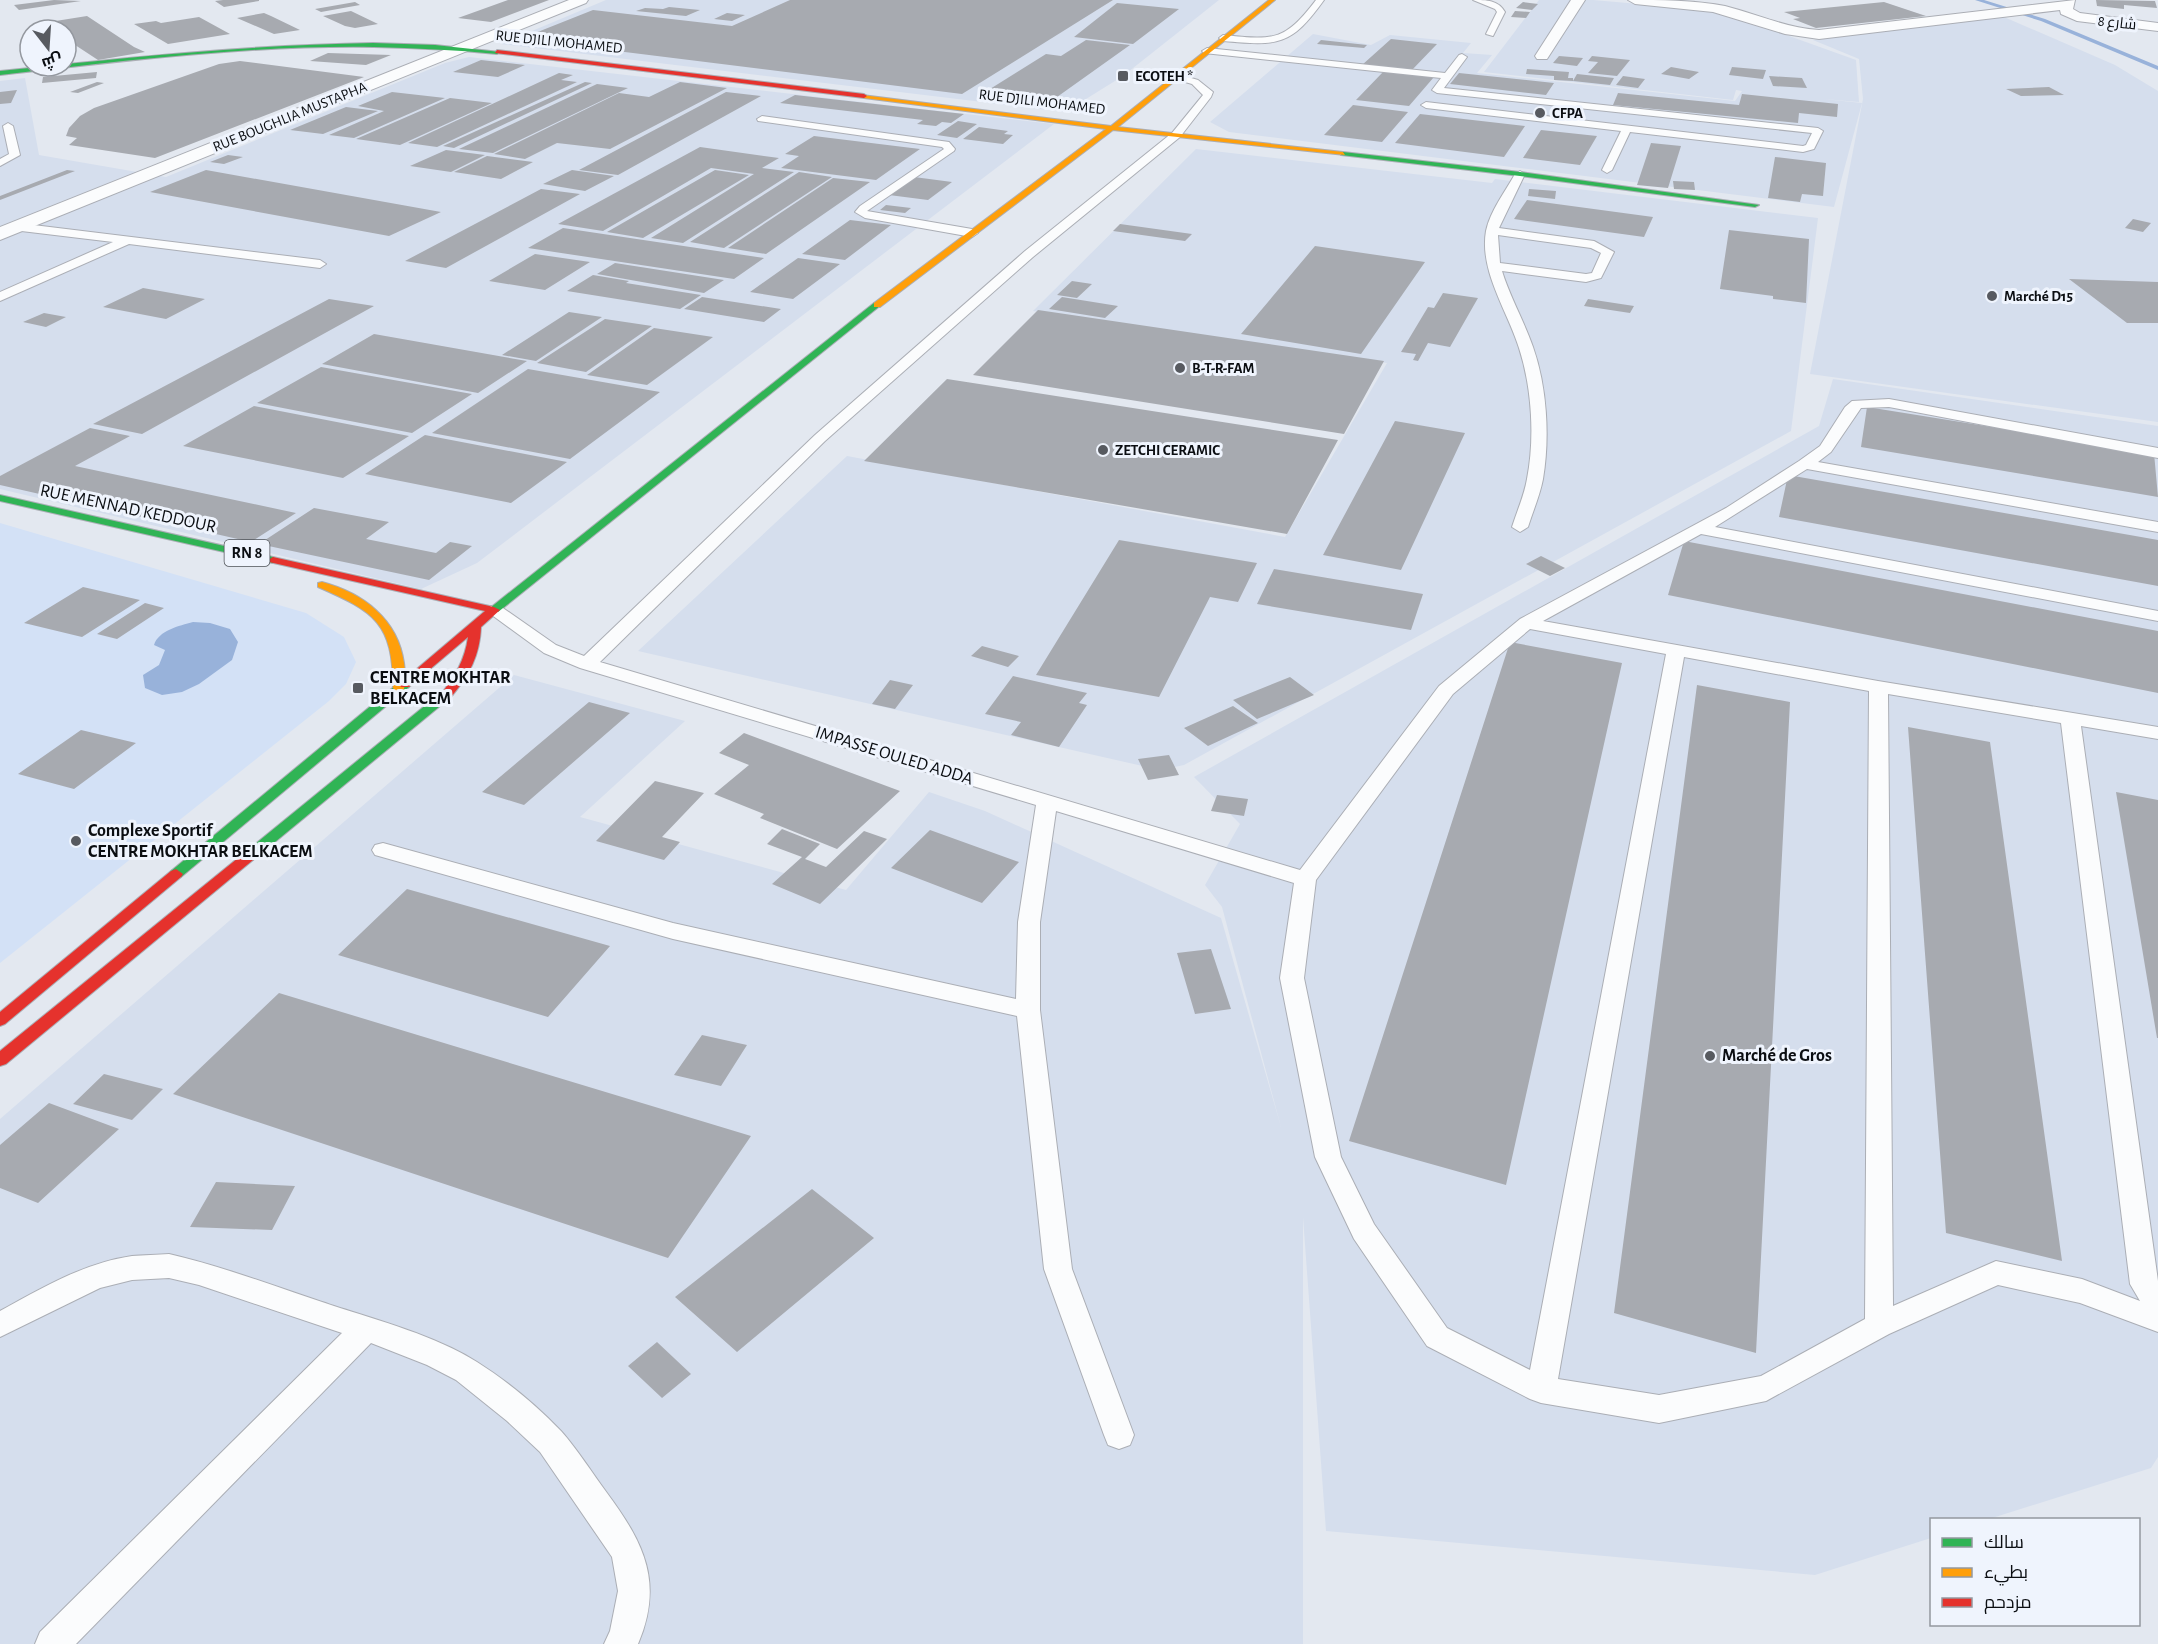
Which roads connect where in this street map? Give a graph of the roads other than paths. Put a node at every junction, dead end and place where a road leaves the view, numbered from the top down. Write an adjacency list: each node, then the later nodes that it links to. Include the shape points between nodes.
1 (580, 0): 11 (street, RUE BOUGHLIA MUSTAPHA)
2 (1272, 0): 10 (main road)
3 (1320, 0): 10 (lane, via 1296,30 1285,36)
4 (1477, 0): 9 (lane, via 1495,3 1501,12)
5 (1578, 0): 13 (street)
6 (1635, 0): 7 (street, via 1720,9 1779,30 1814,35 1974,18)
7 (2067, 3): 8 (street, شارع 8, via 2067,13 2077,17)
8 (2158, 27)
9 (1490, 34)
10 (1223, 38): 12 (main road)
11 (464, 48): 15 (main road, RUE DJILI MOHAMED, via 311,44); 21 (main road, RUE DJILI MOHAMED); 28 (street, RUE BOUGHLIA MUSTAPHA)
12 (1207, 51): 16 (main road); 17 (lane)
13 (1542, 56)
14 (1462, 57): 17 (lane)
15 (0, 73)
16 (1174, 76): 21 (main road); 23 (lane, via 1195,82 1208,92)
17 (1448, 76): 18 (lane)
18 (1437, 90): 22 (lane, via 1426,106); 22 (lane, via 1818,131 1810,147 1803,149)
19 (762, 119): 30 (lane, via 945,144 950,149 861,212)
20 (8, 126): 24 (lane, via 15,155)
21 (1112, 128): 23 (main road, RUE DJILI MOHAMED); 30 (main road)
22 (1627, 128): 25 (lane)
23 (1176, 135): 26 (main road, RUE DJILI MOHAMED); 49 (lane, via 1029,254 820,438)
24 (0, 163)
25 (1607, 170)
26 (1520, 174): 27 (main road, RUE DJILI MOHAMED); 29 (lane)
27 (1755, 205)
28 (17, 227): 31 (street, RUE BOUGHLIA MUSTAPHA); 32 (lane)
29 (1492, 231): 33 (lane); 35 (lane)
30 (972, 232): 44 (main road)
31 (0, 234)
32 (127, 240): 34 (lane); 36 (lane)
33 (1540, 255): 33 (lane, via 1594,245 1606,249 1607,254 1593,277 1578,278); 35 (lane)
34 (320, 264)
35 (1496, 266): 40 (lane, via 1528,353 1536,400 1535,479)
36 (0, 297)
37 (2158, 453): 38 (lane, via 1869,402 1850,410 1826,449)
38 (1804, 464): 41 (lane); 42 (lane)
39 (0, 498): 43 (main road, RUE MENNAD KEDDOUR / RN 8)
40 (1520, 527)
41 (2158, 527)
42 (1699, 529): 45 (lane); 46 (lane)
43 (291, 563): 44 (main road, RUE MENNAD KEDDOUR / RN 8); 51 (main road, via 300,576 350,596 374,610 386,623 400,653)
44 (494, 610): 47 (main road); 49 (lane, IMPASSE OULED ADDA, via 550,649)
45 (2158, 616)
46 (1526, 623): 48 (lane); 56 (lane, via 1446,690)
47 (475, 625): 51 (main road); 59 (main road, via 472,660 446,695)
48 (1676, 649): 50 (lane); 65 (lane)
49 (587, 664): 54 (lane, IMPASSE OULED ADDA)
50 (1878, 687): 52 (lane); 63 (lane)
51 (399, 688): 58 (main road)
52 (2070, 717): 53 (lane); 60 (lane, via 2144,1284)
53 (2158, 733)
54 (1047, 802): 56 (lane, IMPASSE OULED ADDA); 57 (lane, via 1029,922)
55 (383, 850): 57 (lane, via 673,931)
56 (1305, 879): 65 (lane, via 1292,978 1328,1158 1364,1231 1437,1336)
57 (1028, 1010): 66 (lane, via 1058,1269)
58 (0, 1020)
59 (0, 1060)
60 (2158, 1303)
61 (2158, 1320): 63 (lane, via 2082,1291 1996,1273)
62 (0, 1325): 64 (lane, via 94,1277 132,1268 169,1266)
63 (1879, 1325): 65 (lane, via 1766,1388 1659,1409)
64 (366, 1329): 67 (lane); 68 (lane, via 466,1371 551,1442 628,1553 634,1590)
65 (1541, 1390)
66 (1119, 1435)
67 (52, 1644)
68 (621, 1644)

